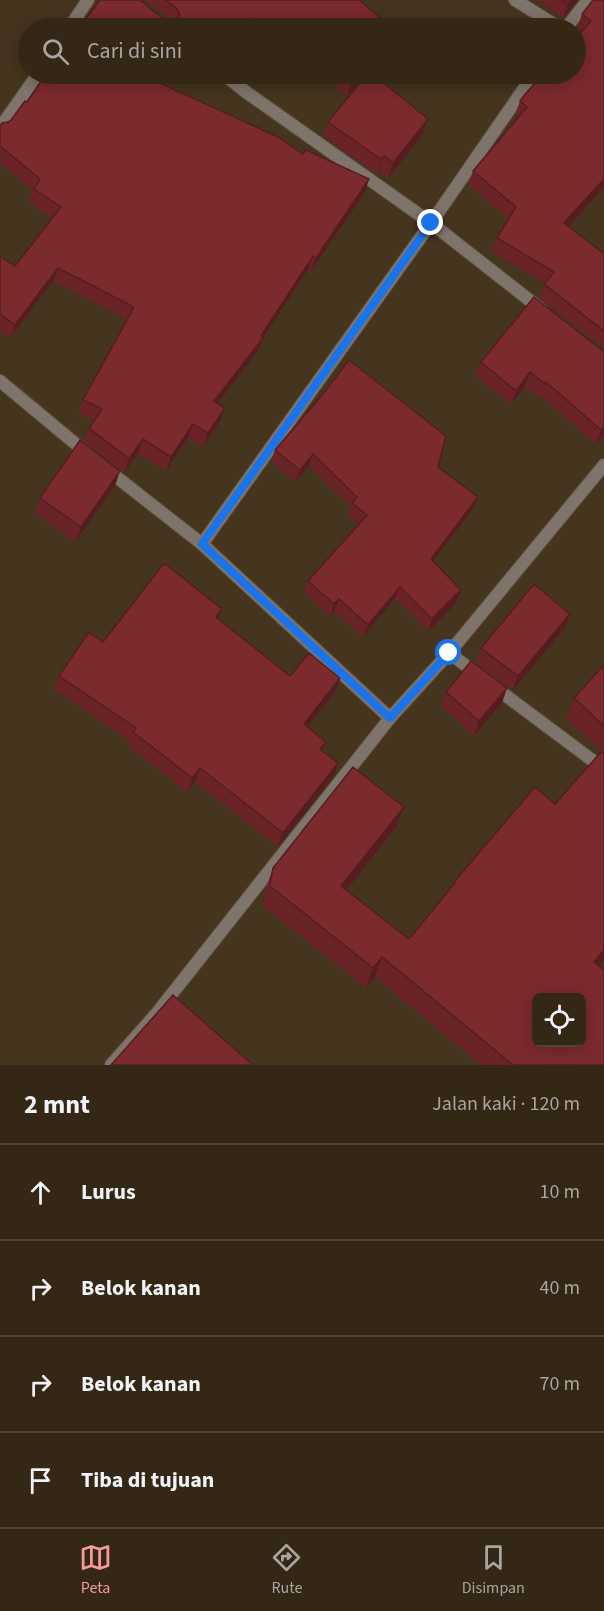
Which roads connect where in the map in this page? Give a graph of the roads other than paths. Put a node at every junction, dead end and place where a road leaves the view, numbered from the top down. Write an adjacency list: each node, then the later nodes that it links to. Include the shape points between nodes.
1 (88, 0): 4 (street)
2 (514, 0): 5 (street)
3 (588, 0): 6 (street)
4 (76, 18)
5 (544, 18)
6 (574, 18)
7 (31, 84): 10 (street)
8 (236, 84): 11 (street)
9 (527, 84): 11 (street)
10 (0, 128)
11 (431, 223): 12 (street); 15 (street)
12 (549, 316)
13 (0, 381): 15 (street)
14 (604, 465): 16 (street)
15 (202, 544): 17 (street)
16 (449, 653): 17 (street); 18 (street)
17 (390, 718): 19 (street, via 156,1014)
18 (604, 769)
19 (111, 1065)

